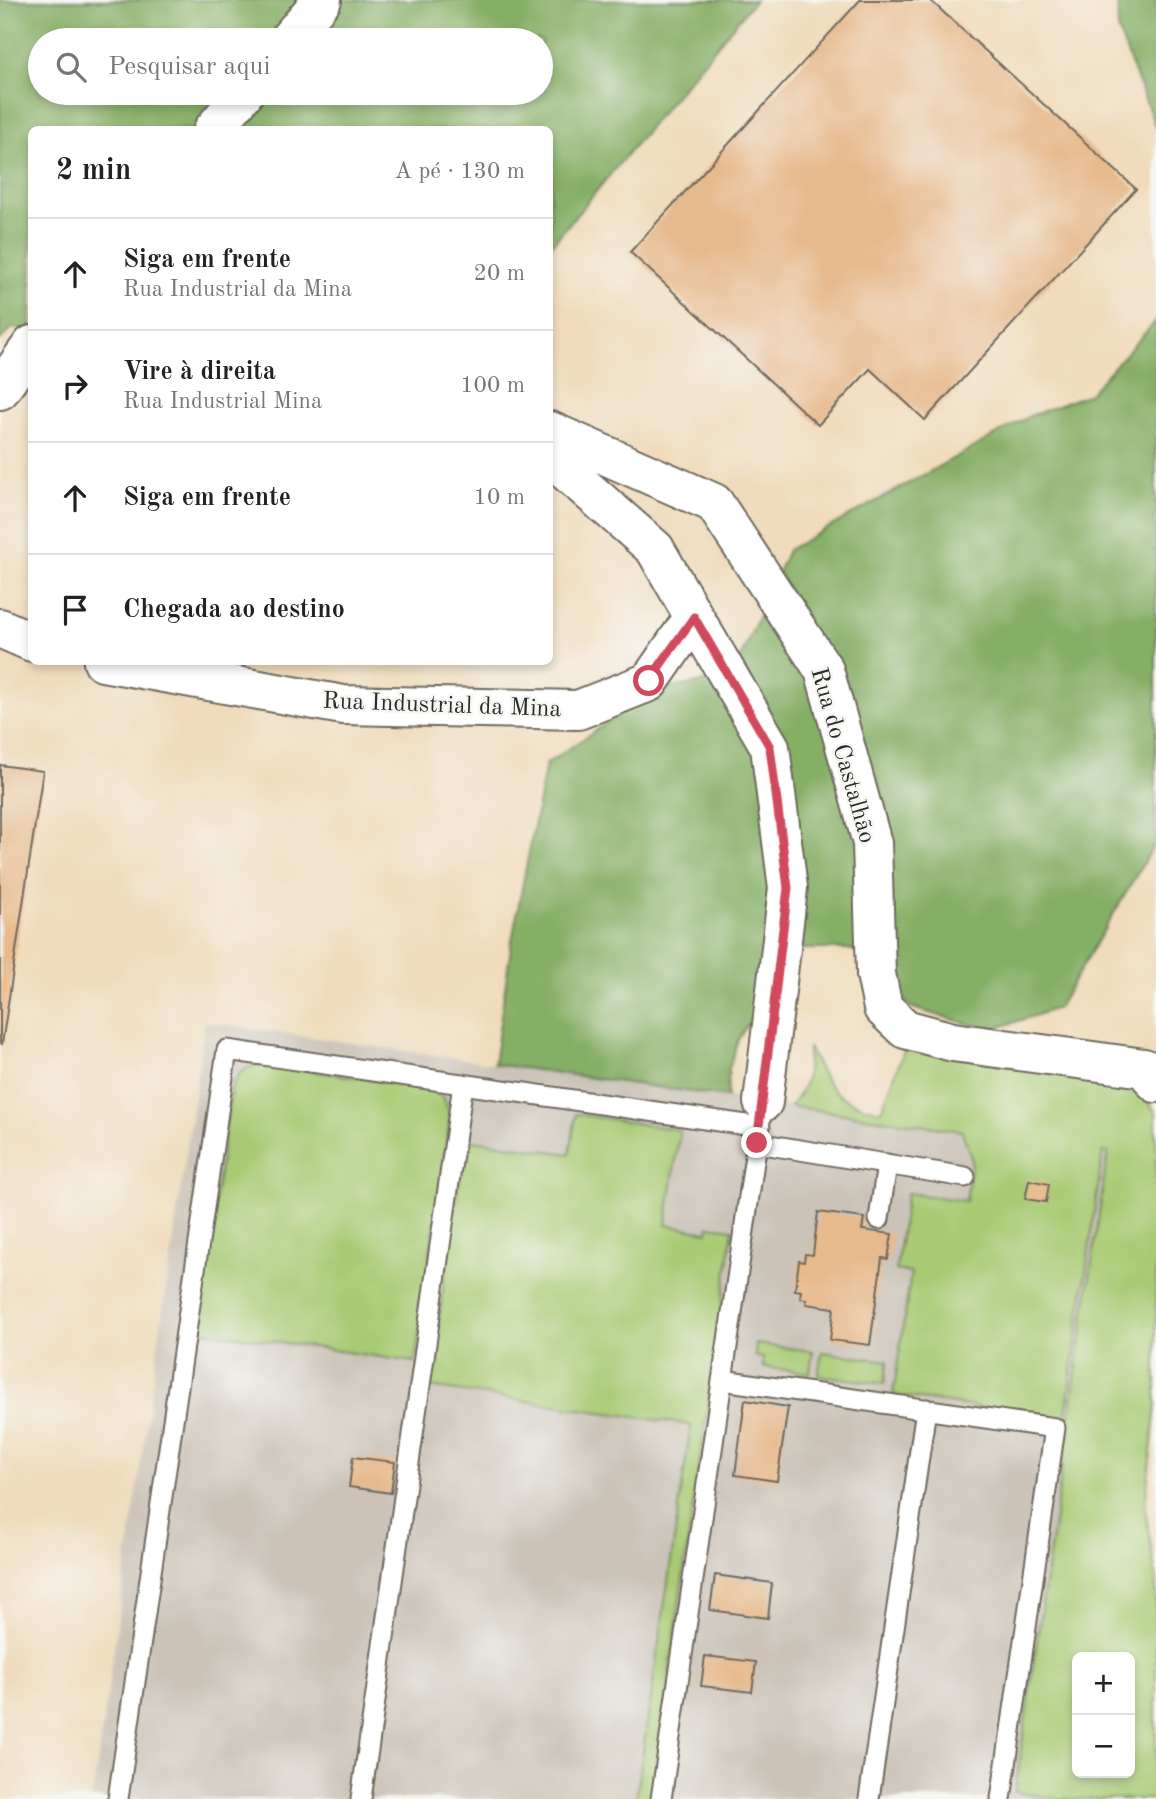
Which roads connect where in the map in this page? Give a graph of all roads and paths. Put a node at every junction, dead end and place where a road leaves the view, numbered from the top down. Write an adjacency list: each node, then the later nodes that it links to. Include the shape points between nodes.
1 (322, 0): 2 (street)
2 (298, 28)
3 (234, 105): 4 (street)
4 (216, 126)
5 (22, 350): 6 (street)
6 (0, 390)
7 (553, 432): 13 (street, Rua do Castalhão, via 714,503 824,670 872,843 876,974 883,1008 905,1029 953,1042 1144,1068)
8 (553, 460): 9 (street, via 655,549)
9 (694, 617): 12 (street, Rua Industrial da Mina, via 649,681 578,710 343,705); 15 (street, via 770,747 788,888)
10 (0, 628): 11 (street)
11 (28, 640)
12 (120, 665)
13 (1156, 1083)
14 (463, 1084): 15 (lane); 21 (lane, via 227,1050); 22 (lane)
15 (760, 1124): 16 (lane); 19 (lane)
16 (887, 1164): 17 (lane); 18 (lane)
17 (965, 1177)
18 (879, 1219)
19 (722, 1380): 20 (lane); 23 (lane)
20 (926, 1409): 24 (lane); 25 (lane, via 1055,1428)
21 (118, 1799)
22 (361, 1799)
23 (661, 1799)
24 (869, 1799)
25 (1001, 1799)

